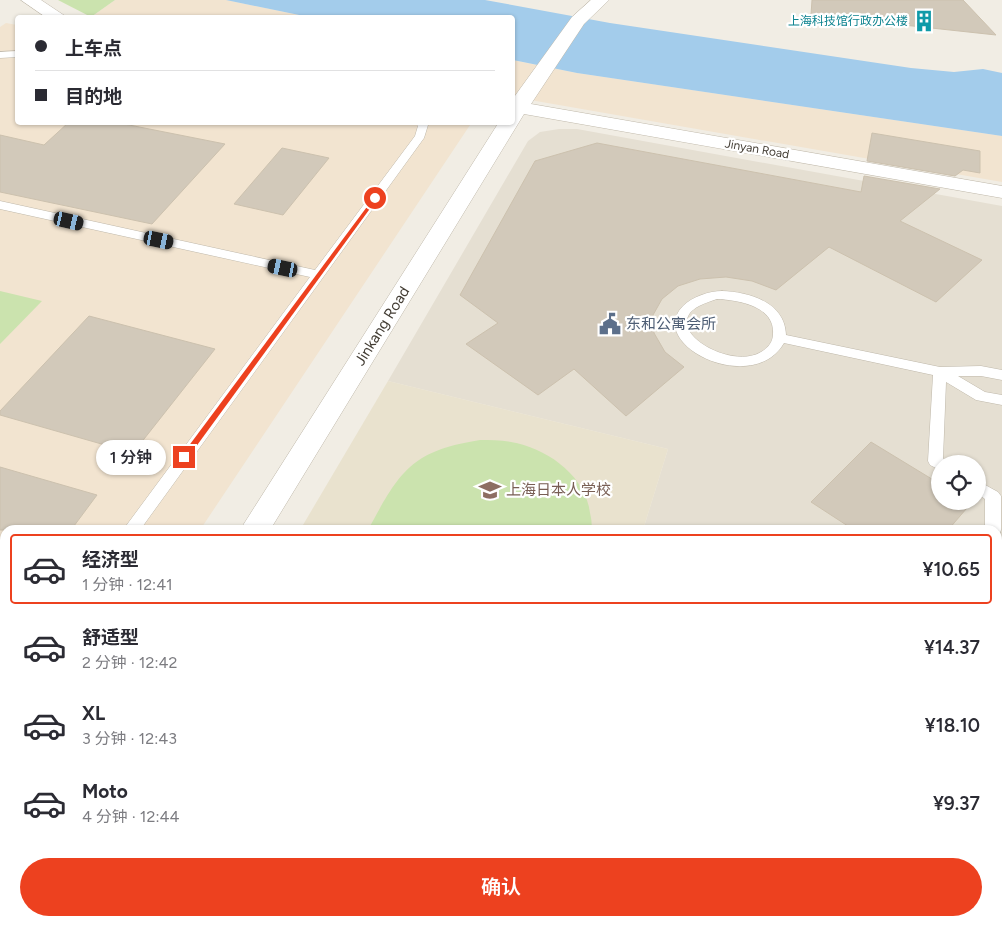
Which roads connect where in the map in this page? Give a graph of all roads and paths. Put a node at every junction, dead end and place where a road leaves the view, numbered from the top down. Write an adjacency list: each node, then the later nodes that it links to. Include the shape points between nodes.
1 (29, 0): 3 (street)
2 (601, 0): 6 (street, Jinkang Road, via 578,21)
3 (55, 15)
4 (15, 54): 5 (lane)
5 (0, 55)
6 (516, 109): 9 (street, Jinyan Road)
7 (423, 125): 11 (lane, via 420,136)
8 (506, 125): 19 (street, Jinkang Road)
9 (1002, 192)
10 (0, 205): 11 (lane)
11 (318, 275): 18 (lane)
12 (780, 338): 12 (lane, via 780,324 773,314 762,305 732,295 701,298 689,305 679,325 693,347 724,361 757,360 769,354); 13 (lane)
13 (940, 372): 14 (lane, via 981,371); 15 (lane, via 981,396); 16 (lane)
14 (1002, 375)
15 (1002, 400)
16 (936, 455)
17 (986, 491): 20 (lane, via 993,496)
18 (135, 525)
19 (258, 525)
20 (993, 525)

